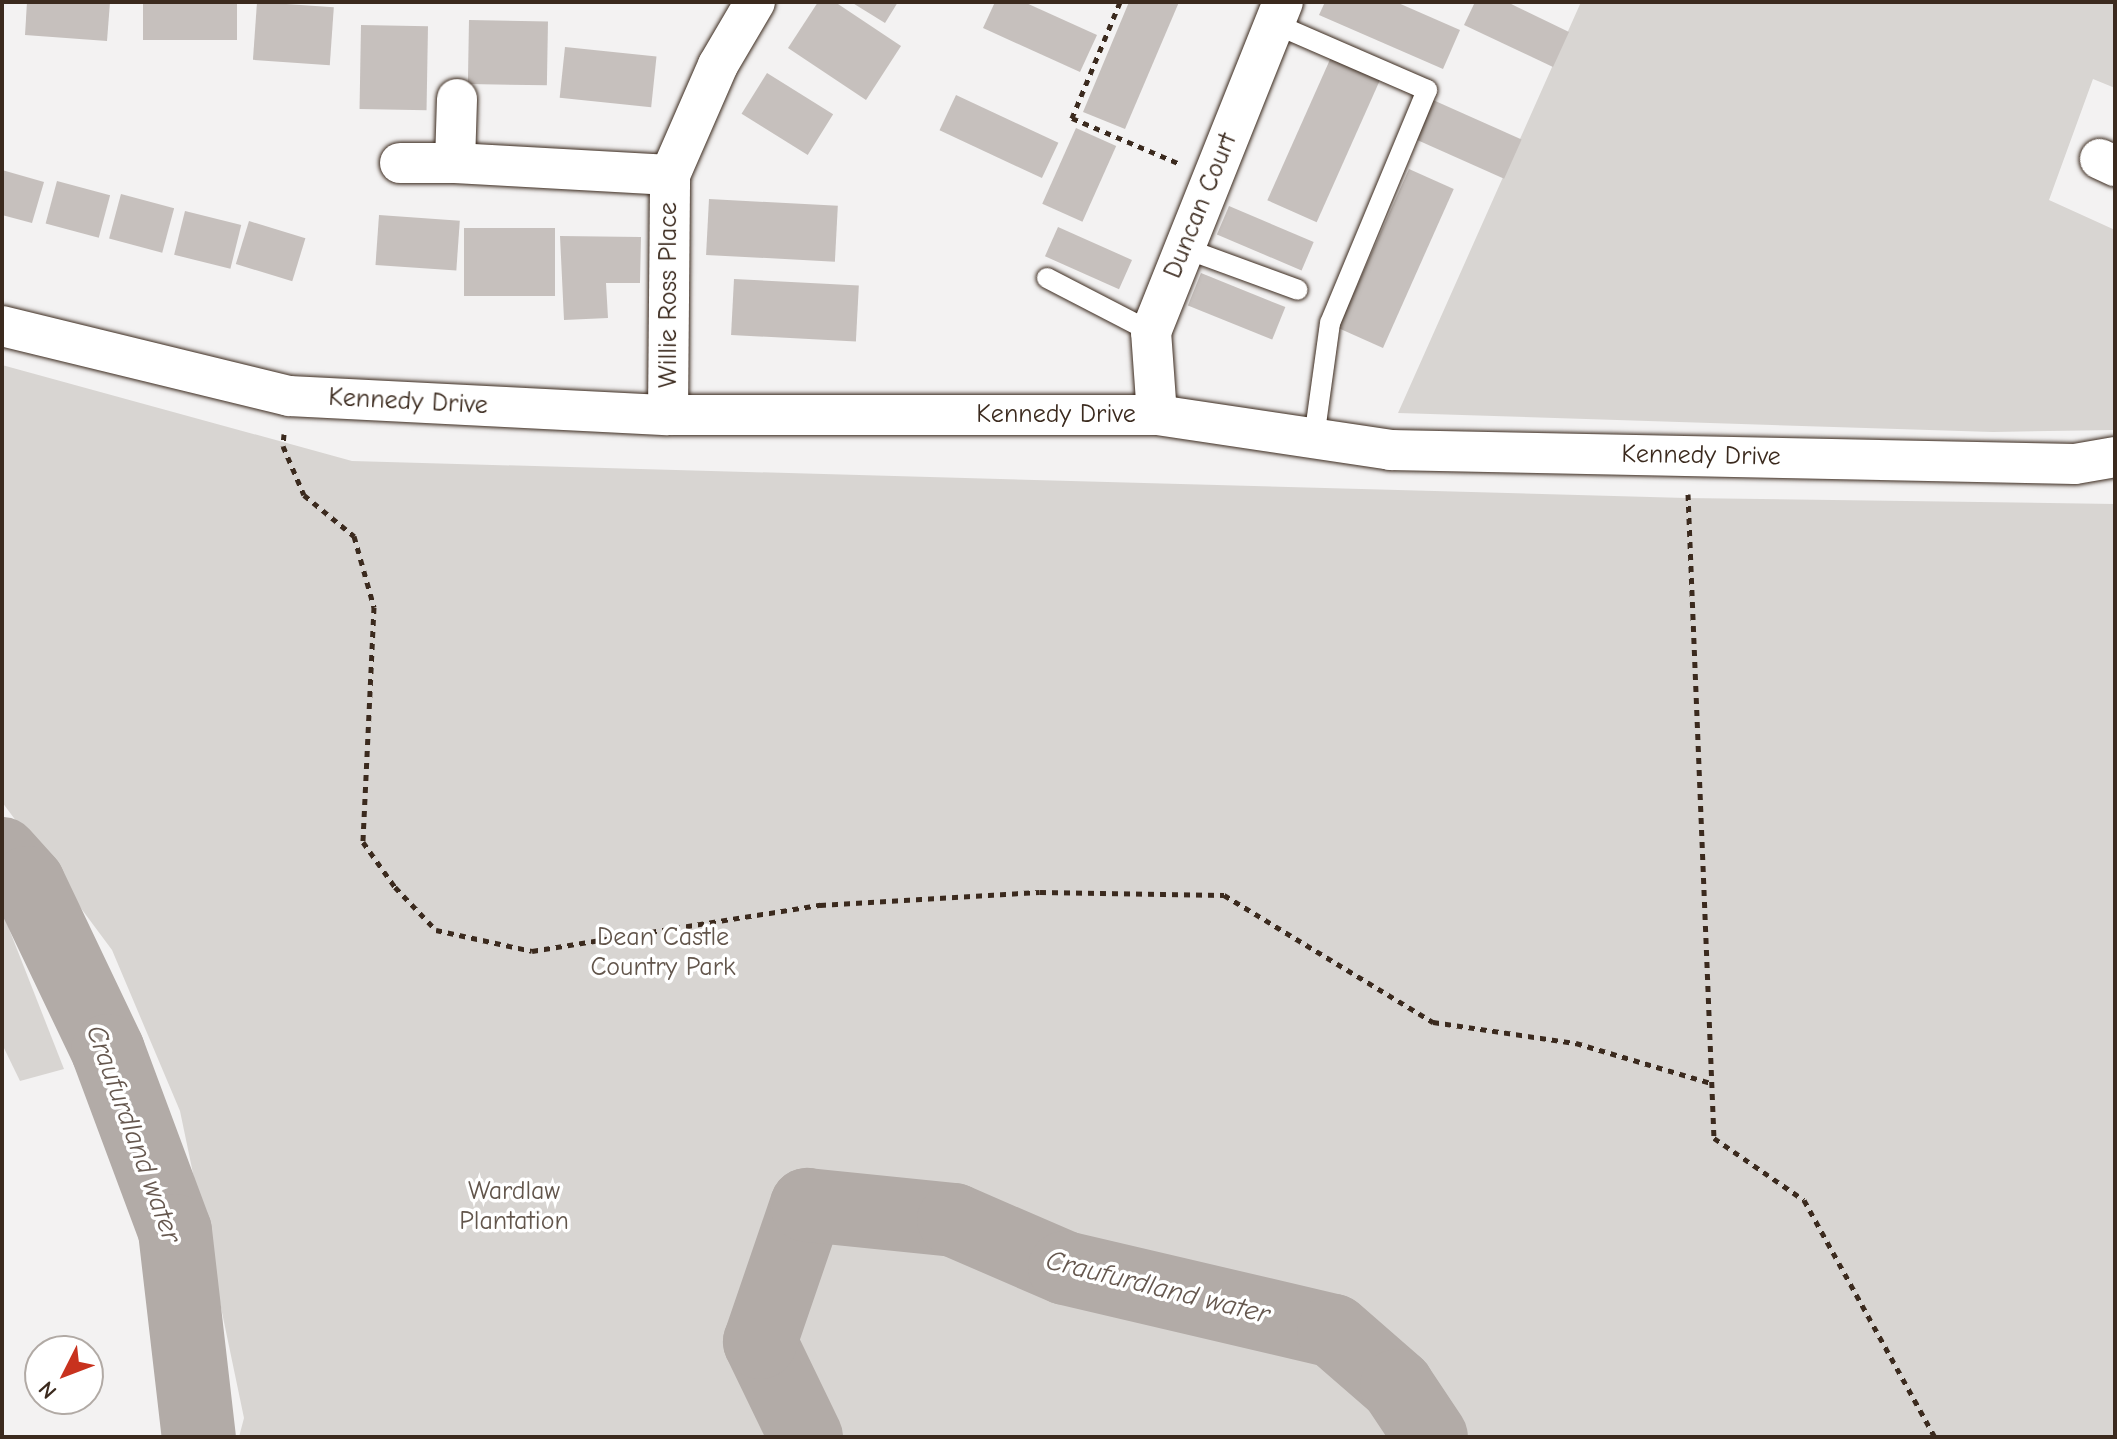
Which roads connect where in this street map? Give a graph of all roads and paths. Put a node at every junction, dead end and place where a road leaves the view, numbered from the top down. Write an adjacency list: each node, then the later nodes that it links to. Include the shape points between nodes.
1 (755, 2): 7 (street, Willie Ross Place, via 718,65)
2 (1120, 2): 8 (path, via 1072,118)
3 (1278, 12): 8 (street, Duncan Court); 17 (lane, via 1427,90 1330,323)
4 (457, 99): 6 (street)
5 (400, 163): 6 (street, Willie Ross Place)
6 (455, 163): 7 (street, Willie Ross Place)
7 (670, 175): 15 (street, Willie Ross Place)
8 (1212, 178): 9 (street, Duncan Court)
9 (1184, 248): 11 (lane); 13 (street, Duncan Court)
10 (1047, 278): 13 (lane)
11 (1298, 290)
12 (2, 326): 14 (street, Kennedy Drive)
13 (1151, 332): 16 (street, Duncan Court)
14 (289, 396): 15 (street, Kennedy Drive); 20 (path, via 283,446 304,495 354,536 374,607 363,842 395,887 436,930 532,951 820,905 1040,892 1224,895 1433,1022 1576,1043)
15 (668, 415): 16 (street, Kennedy Drive)
16 (1157, 415): 17 (street, Kennedy Drive)
17 (1314, 439): 18 (street, Kennedy Drive, via 1390,450)
18 (1703, 456): 19 (street, Kennedy Drive, via 2075,464); 20 (path, via 1686,498)
19 (2115, 457)
20 (1711, 1083): 21 (path, via 1714,1138 1804,1200)
21 (1935, 1437)

